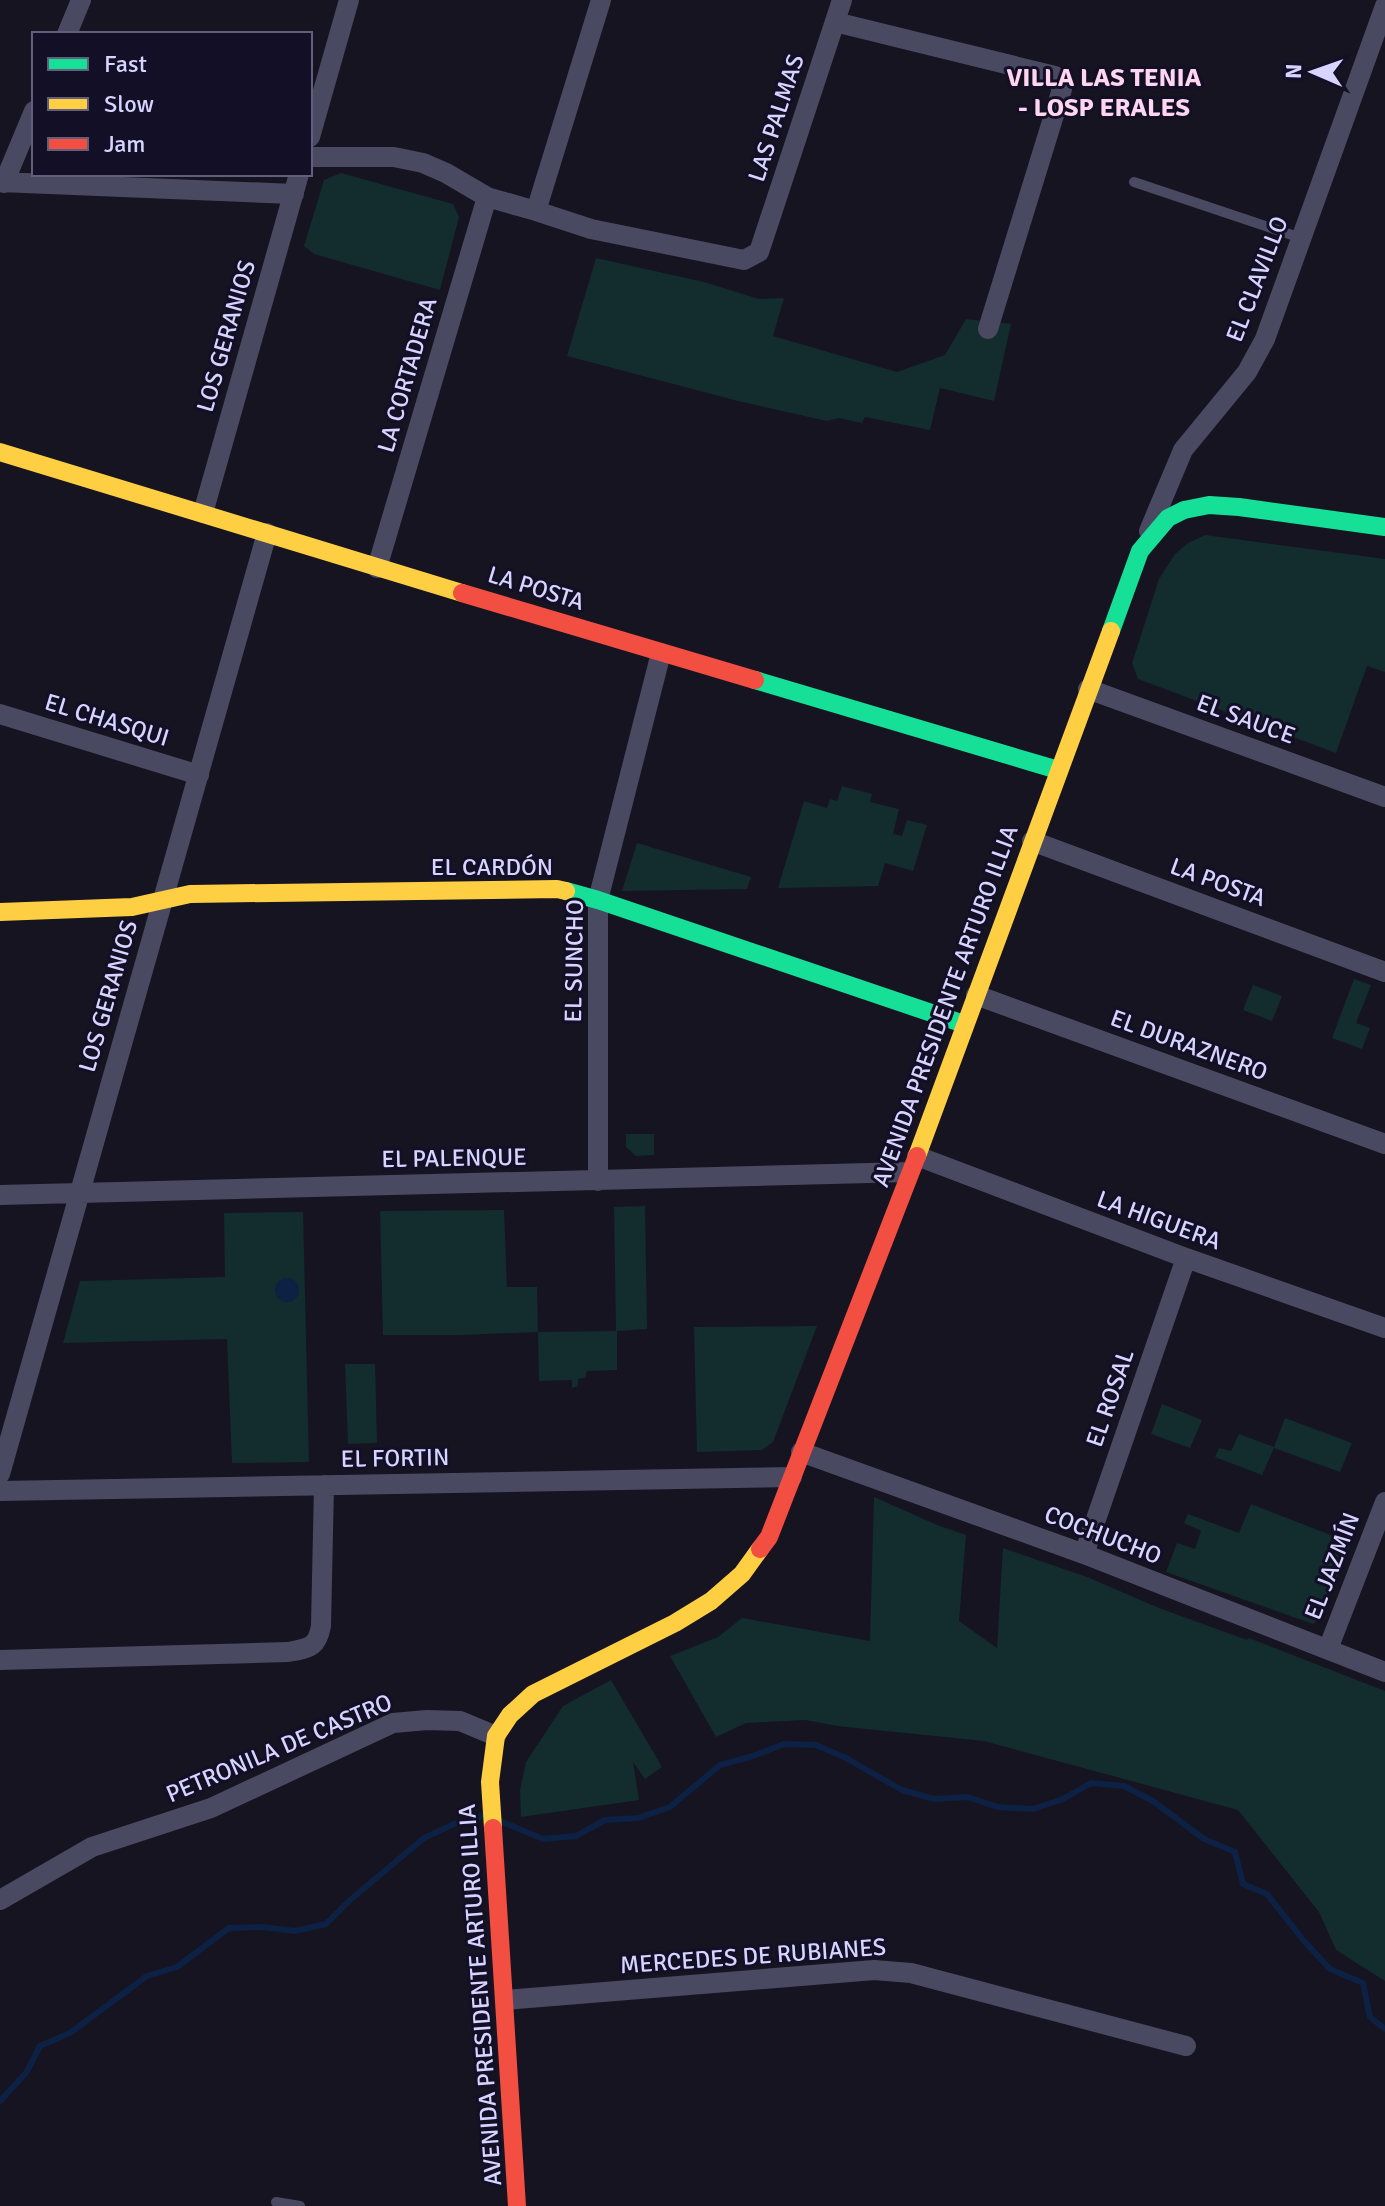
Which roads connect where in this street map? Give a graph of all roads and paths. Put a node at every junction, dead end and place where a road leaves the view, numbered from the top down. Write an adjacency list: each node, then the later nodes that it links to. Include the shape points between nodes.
1 (81, 0): 7 (street)
2 (349, 0): 9 (street)
3 (601, 0): 16 (street)
4 (842, 0): 6 (street, LAS PALMAS)
5 (1385, 6): 17 (street, EL CLAVILLO)
6 (835, 22): 16 (street, LAS PALMAS, via 759,252 744,260 591,229); 18 (street, via 1055,76 1062,89)
7 (68, 32)
8 (32, 115): 12 (street)
9 (312, 130)
10 (312, 157): 15 (street, via 394,157 423,163)
11 (298, 176): 14 (street, LOS GERANIOS)
12 (2, 182): 14 (street)
13 (1134, 182): 17 (lane)
14 (294, 194): 20 (street, LOS GERANIOS)
15 (487, 197): 16 (street); 24 (street, LA CORTADERA)
16 (536, 211)
17 (1301, 238): 23 (street, EL CLAVILLO, via 1265,339 1247,372 1183,450)
18 (988, 329)
19 (0, 452): 20 (main road, LA POSTA)
20 (203, 513): 22 (main road, LA POSTA)
21 (1385, 527): 23 (main road, AVENIDA PRESIDENTE ARTURO ILLIA, via 1209,505 1168,518)
22 (267, 533): 24 (main road, LA POSTA); 29 (street, LOS GERANIOS)
23 (1140, 551): 26 (main road, AVENIDA PRESIDENTE ARTURO ILLIA)
24 (377, 568): 25 (main road, LA POSTA)
25 (661, 653): 28 (main road, LA POSTA); 33 (street, EL SUNCHO)
26 (1088, 689): 28 (main road, AVENIDA PRESIDENTE ARTURO ILLIA); 30 (street, EL SAUCE)
27 (0, 714): 29 (street, EL CHASQUI)
28 (1058, 770): 31 (main road, AVENIDA PRESIDENTE ARTURO ILLIA)
29 (199, 775): 32 (street, LOS GERANIOS)
30 (1385, 797)
31 (1032, 841): 35 (street, LA POSTA); 36 (main road, AVENIDA PRESIDENTE ARTURO ILLIA)
32 (162, 900): 33 (main road, EL CARDÓN, via 190,894 557,889); 34 (main road, EL CARDÓN, via 132,907); 41 (street, LOS GERANIOS)
33 (598, 900): 37 (main road, EL CARDÓN); 40 (street, EL SUNCHO)
34 (0, 912)
35 (1385, 972)
36 (976, 995): 37 (main road, AVENIDA PRESIDENTE ARTURO ILLIA); 38 (street, EL DURAZNERO)
37 (964, 1024): 39 (main road, AVENIDA PRESIDENTE ARTURO ILLIA)
38 (1385, 1144)
39 (913, 1164): 40 (street, EL PALENQUE); 43 (street, LA HIGUERA); 45 (main road, AVENIDA PRESIDENTE ARTURO ILLIA)
40 (598, 1181): 41 (street, EL PALENQUE)
41 (79, 1194): 42 (street, EL PALENQUE); 46 (street, LOS GERANIOS)
42 (0, 1195)
43 (1186, 1258): 44 (street, LA HIGUERA); 51 (street, EL ROSAL)
44 (1385, 1328)
45 (801, 1452): 47 (main road, AVENIDA PRESIDENTE ARTURO ILLIA); 51 (street, COCHUCHO)
46 (0, 1474)
47 (792, 1477): 48 (street, EL FORTIN); 55 (main road, via 769,1537 742,1574 675,1623 533,1694)
48 (324, 1485): 49 (street, EL FORTIN); 53 (street, via 321,1626 319,1639 309,1648)
49 (0, 1491)
50 (1385, 1502): 52 (street, EL JAZMÍN)
51 (1084, 1554): 52 (street, COCHUCHO)
52 (1328, 1649): 54 (street, COCHUCHO)
53 (0, 1660)
54 (1385, 1672)
55 (496, 1736): 56 (street, PETRONILA DE CASTRO, via 460,1721 393,1723 211,1808 92,1847); 57 (main road, AVENIDA PRESIDENTE ARTURO ILLIA, via 490,1782)
56 (0, 1900)
57 (505, 2000): 58 (street, MERCEDES DE RUBIANES, via 874,1970 911,1973); 61 (main road, AVENIDA PRESIDENTE ARTURO ILLIA)
58 (1186, 2046)
59 (276, 2202): 60 (lane)
60 (300, 2206)
61 (517, 2206)

